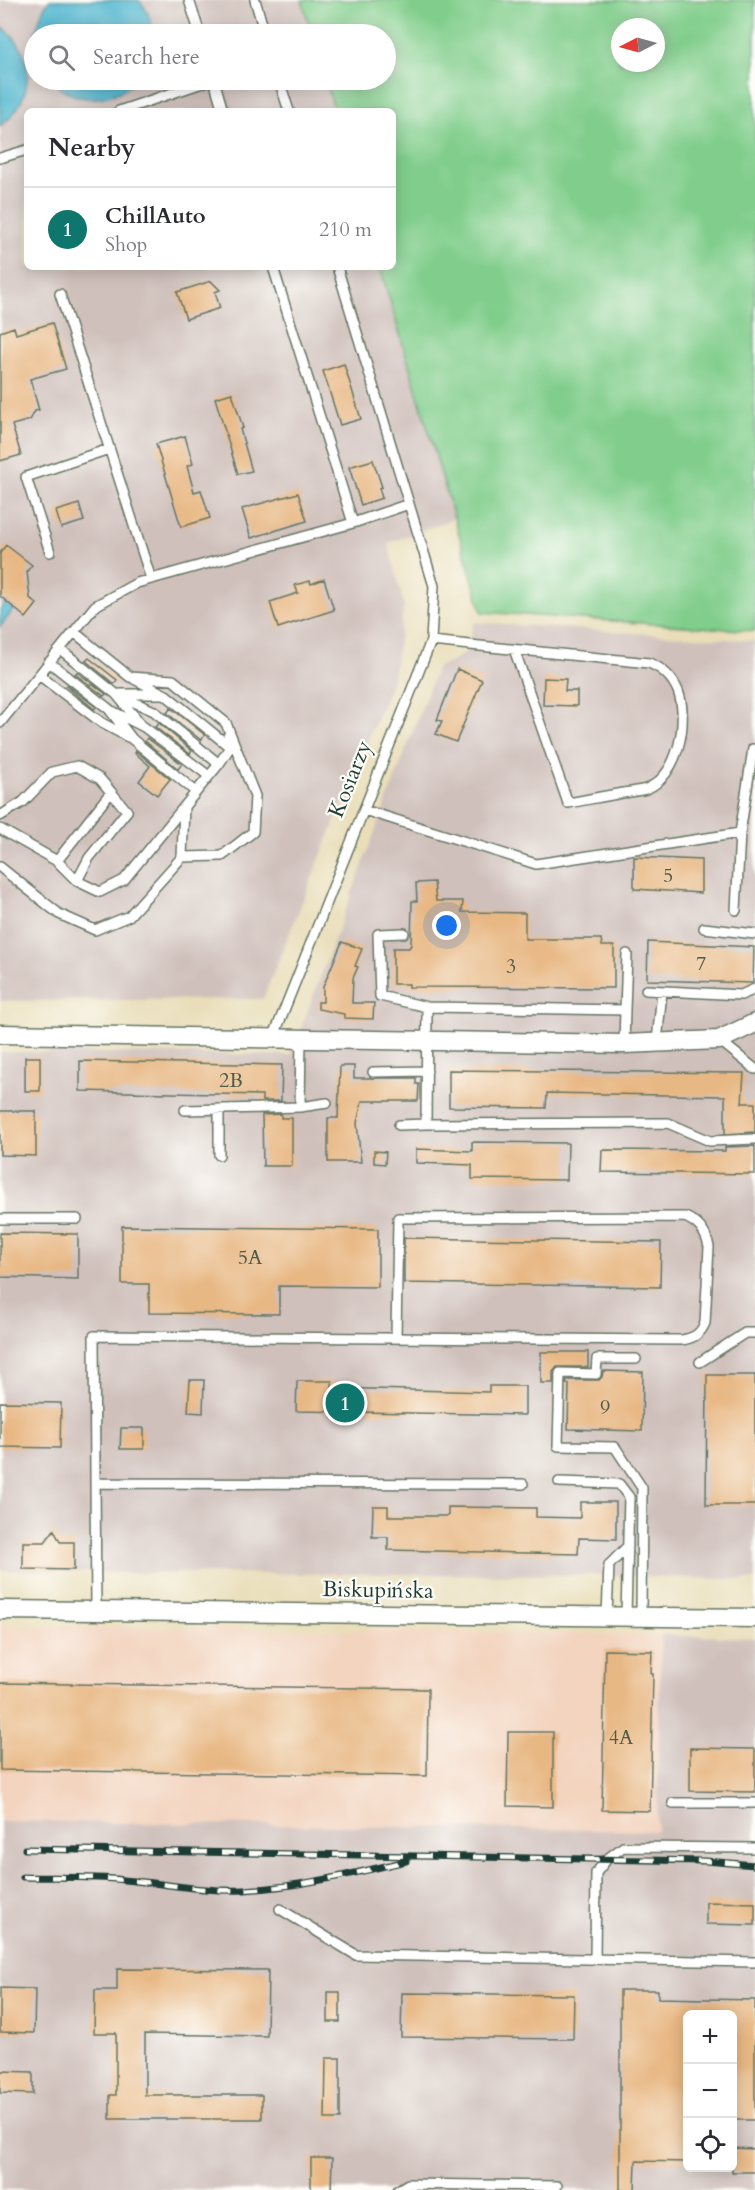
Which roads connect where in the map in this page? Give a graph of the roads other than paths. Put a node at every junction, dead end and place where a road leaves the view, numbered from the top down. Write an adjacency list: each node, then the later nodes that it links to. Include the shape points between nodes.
1 (189, 0): 3 (lane)
2 (255, 0): 4 (lane)
3 (197, 24)
4 (262, 24)
5 (182, 90): 8 (lane)
6 (216, 90): 9 (lane)
7 (282, 90): 10 (lane)
8 (128, 108)
9 (223, 108)
10 (288, 108)
11 (24, 151): 12 (lane)
12 (0, 158)
13 (274, 270): 18 (lane)
14 (338, 270): 17 (lane, Kosiarzy)
15 (60, 294): 16 (lane)
16 (109, 449): 19 (lane, via 26,477); 20 (lane)
17 (409, 504): 18 (lane); 22 (lane, Kosiarzy, via 434,586)
18 (353, 523): 20 (lane)
19 (50, 552)
20 (151, 579): 21 (lane, via 95,606)
21 (74, 632): 23 (lane); 27 (lane)
22 (431, 641): 24 (lane); 44 (lane, Kosiarzy)
23 (60, 649): 25 (lane); 28 (lane)
24 (514, 649): 24 (lane, via 649,663 661,668 677,688 681,701 680,742 667,770 646,788 568,803)
25 (49, 662): 26 (lane); 31 (lane)
26 (39, 675): 33 (lane); 36 (lane, via 102,723)
27 (130, 677): 29 (lane); 30 (lane); 34 (lane, via 173,680)
28 (116, 694): 29 (lane); 32 (lane); 35 (lane)
29 (143, 694): 30 (lane); 32 (lane)
30 (166, 694): 37 (lane)
31 (109, 709): 35 (lane); 36 (lane)
32 (154, 711): 39 (lane)
33 (0, 723)
34 (226, 723): 37 (lane); 48 (lane, via 255,796 253,832 222,856)
35 (144, 727): 40 (lane)
36 (132, 739): 42 (lane)
37 (230, 747): 39 (lane)
38 (755, 749): 47 (lane)
39 (219, 764): 40 (lane)
40 (209, 776): 42 (lane)
41 (111, 792): 45 (lane, via 100,778 77,766 52,772 23,802); 49 (lane); 51 (lane, via 128,811 89,858)
42 (196, 792): 43 (lane)
43 (184, 807): 48 (lane); 51 (lane, via 124,880 100,892)
44 (364, 810): 47 (lane, via 536,864); 64 (lane, Kosiarzy)
45 (0, 816)
46 (0, 829): 49 (lane)
47 (740, 833): 52 (lane)
48 (182, 857): 50 (lane, via 129,916 95,930 59,914)
49 (57, 861): 51 (lane)
50 (0, 867)
51 (77, 881)
52 (736, 910)
53 (704, 928): 55 (lane)
54 (404, 933): 60 (lane, via 378,934 380,996)
55 (755, 934)
56 (627, 954): 61 (lane)
57 (755, 989): 59 (lane, via 741,996)
58 (646, 990): 59 (lane)
59 (662, 991): 68 (lane)
60 (427, 1007): 61 (lane); 66 (lane)
61 (625, 1010): 69 (lane)
62 (755, 1023): 67 (street)
63 (0, 1034): 64 (street)
64 (273, 1038): 65 (street)
65 (301, 1038): 66 (street); 74 (lane)
66 (428, 1040): 69 (street); 71 (lane)
67 (719, 1040): 68 (street); 70 (lane)
68 (657, 1042): 69 (street)
69 (624, 1044)
70 (755, 1069)
71 (427, 1071): 72 (lane); 77 (lane)
72 (373, 1072)
73 (327, 1103): 74 (lane)
74 (300, 1107): 75 (lane)
75 (219, 1109): 76 (lane); 80 (lane)
76 (185, 1110)
77 (426, 1124): 78 (lane); 79 (lane, via 668,1123 710,1141)
78 (399, 1125)
79 (755, 1139)
80 (219, 1155)
81 (0, 1219): 82 (lane)
82 (78, 1219)
83 (755, 1333): 86 (lane, via 745,1333)
84 (396, 1338): 84 (lane, via 689,1339 702,1331 705,1323 707,1237 694,1221 684,1217 398,1218); 88 (lane, via 94,1336)
85 (636, 1359): 94 (lane, via 597,1359 596,1374 560,1373 558,1446 615,1447 642,1488)
86 (699, 1362)
87 (559, 1482): 90 (lane, via 619,1484 629,1497)
88 (95, 1483): 89 (lane); 92 (lane)
89 (523, 1484)
90 (628, 1546): 93 (lane, via 609,1566); 94 (lane)
91 (0, 1610): 92 (street, Biskupińska)
92 (96, 1611): 93 (street, Biskupińska)
93 (607, 1616): 94 (street, Biskupińska)
94 (633, 1616): 95 (street, Biskupińska)
95 (755, 1618)
96 (673, 1803): 97 (lane)
97 (755, 1803)
98 (755, 1848): 100 (lane, via 623,1847 596,1873)
99 (279, 1909): 100 (lane, via 356,1955)
100 (595, 1959): 101 (lane)
101 (755, 1962)
102 (557, 2186): 103 (lane, via 408,2184)
103 (398, 2190)

